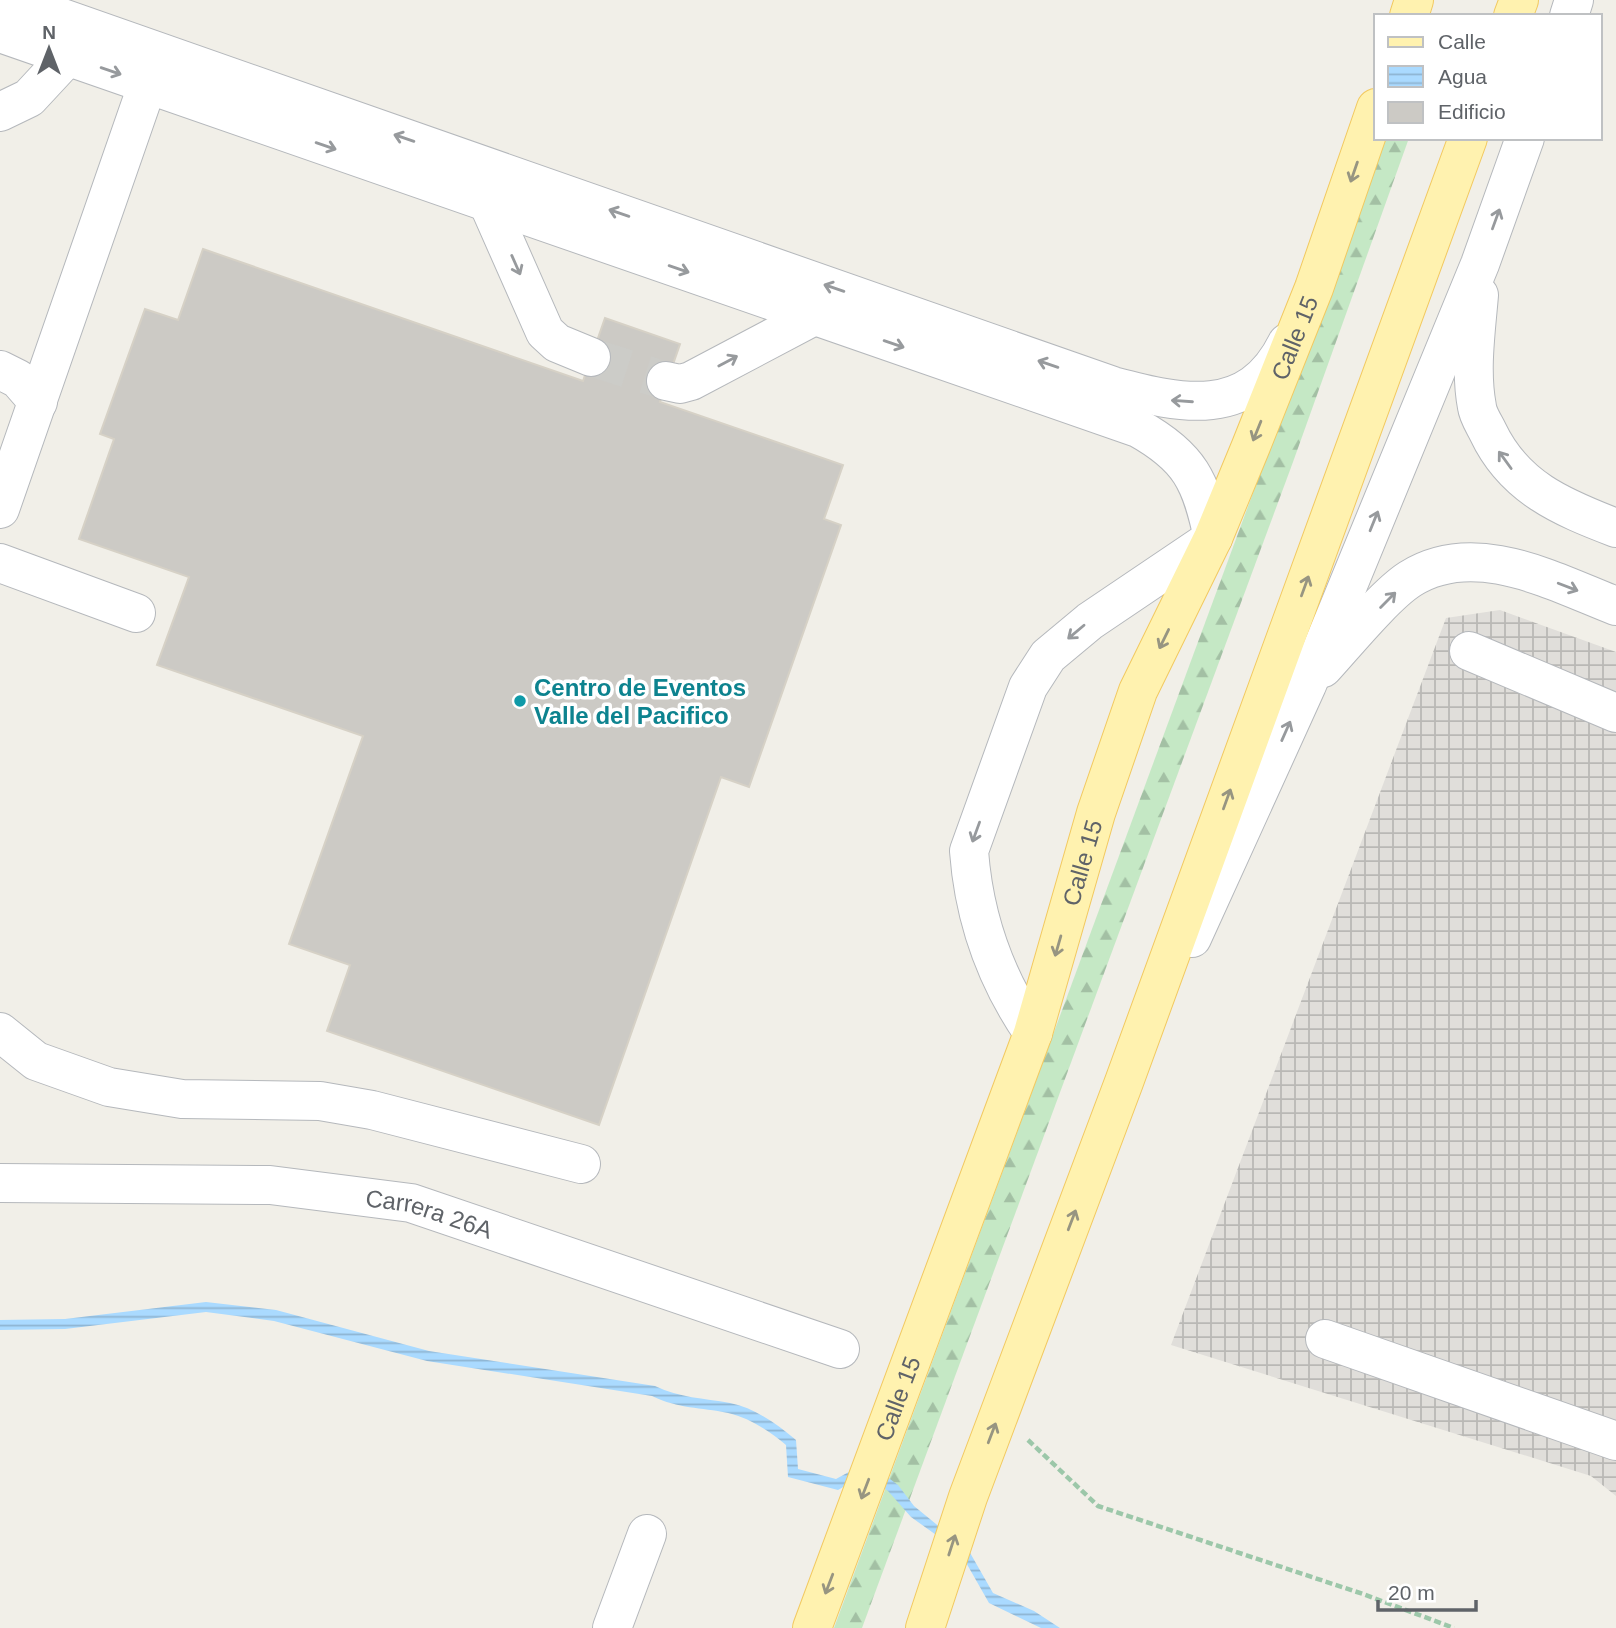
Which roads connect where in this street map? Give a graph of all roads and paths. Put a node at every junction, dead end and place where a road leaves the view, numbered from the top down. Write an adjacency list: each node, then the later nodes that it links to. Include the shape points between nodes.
1 (11, 0): 4 (street)
2 (0, 33): 3 (street)
3 (68, 57): 4 (street, one-way to 4); 5 (street, via 29,98)
4 (153, 68): 9 (street, one-way to 9); 10 (street, one-way to 4); 18 (street)
5 (0, 112)
6 (1374, 114): 13 (main road, Calle 15, one-way to 13)
7 (1467, 140): 30 (main road, one-way to 7)
8 (1524, 140): 11 (street, one-way to 8)
9 (488, 202): 10 (street); 15 (street, one-way to 15, via 545,332 557,343)
10 (554, 208): 12 (street)
11 (1480, 264): 20 (street, one-way to 11, via 1556,504 1528,486 1491,439 1477,410 1474,372); 26 (street, one-way to 11)
12 (763, 281): 13 (street, one-way to 12, via 1278,363 1252,387 1209,403 1166,400 1113,386); 14 (street)
13 (1314, 288): 21 (main road, Calle 15, one-way to 21)
14 (814, 316): 17 (street, one-way to 14, via 691,381); 21 (street, one-way to 21, via 1138,428 1175,451 1189,469 1206,503)
15 (591, 357)
16 (0, 370): 18 (street, via 18,379)
17 (666, 381)
18 (38, 401): 19 (street)
19 (3, 496)
20 (1616, 528)
21 (1213, 538): 29 (main road, Calle 15, one-way to 29, via 1138,691 1096,813); 29 (street, one-way to 29, via 1100,613 1048,656 1028,687 969,851 971,877 994,967)
22 (0, 563): 24 (street)
23 (1616, 606): 26 (street, one-way to 23, via 1410,579 1436,568 1479,561 1537,575)
24 (135, 613)
25 (1469, 651): 27 (street)
26 (1307, 685): 30 (street, one-way to 26)
27 (1616, 713)
28 (0, 1032): 31 (street, via 36,1060 109,1087 182,1099 333,1103)
29 (1033, 1033): 40 (main road, Calle 15, one-way to 40)
30 (1124, 1082): 35 (main road, one-way to 30)
31 (581, 1164)
32 (0, 1183): 34 (street, Carrera 26A, via 270,1185 411,1203)
33 (1325, 1339): 36 (street)
34 (840, 1349)
35 (999, 1413): 38 (main road, one-way to 35); 41 (path, via 1098,1506)
36 (1616, 1441)
37 (647, 1534): 39 (street)
38 (931, 1611)
39 (612, 1628)
40 (812, 1628)
41 (1454, 1628)

